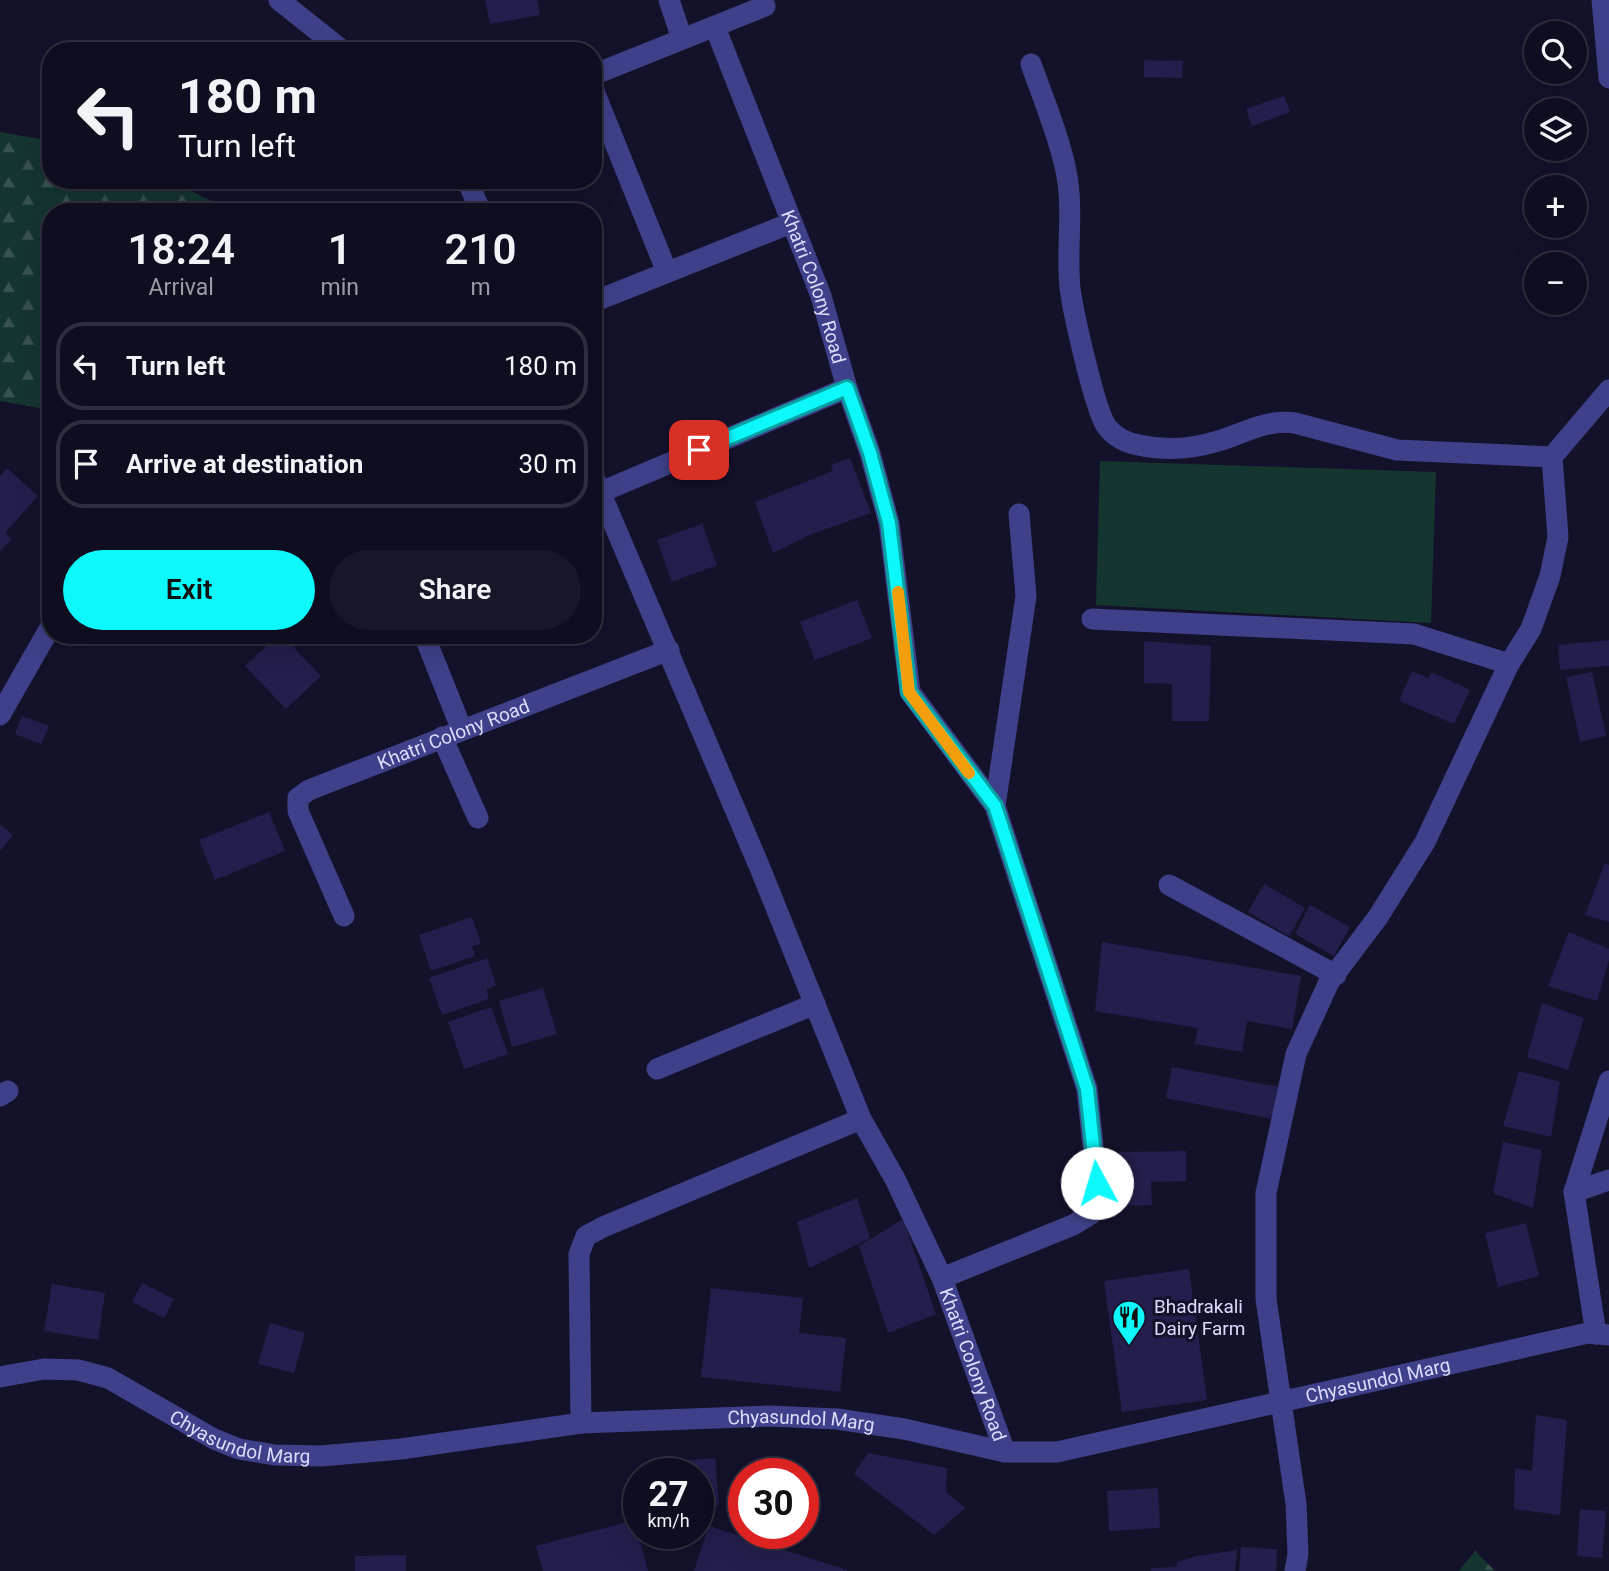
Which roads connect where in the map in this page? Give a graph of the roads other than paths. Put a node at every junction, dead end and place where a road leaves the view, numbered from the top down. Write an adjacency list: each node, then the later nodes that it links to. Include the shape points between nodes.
1 (279, 0): 7 (street)
2 (670, 0): 6 (street)
3 (1602, 0): 10 (street)
4 (765, 6): 5 (street)
5 (715, 27): 6 (street); 12 (street, Khatri Colony Road)
6 (682, 38): 9 (street)
7 (331, 42)
8 (1031, 64): 17 (street, via 1066,169 1070,289 1096,404 1106,426 1120,439 1160,449 1186,449 1281,421 1396,450)
9 (602, 71)
10 (1609, 78)
11 (602, 111): 13 (street)
12 (791, 223): 13 (street); 15 (street, Khatri Colony Road, via 821,296)
13 (667, 272): 14 (street)
14 (602, 298)
15 (847, 388): 18 (street); 28 (street, Khatri Colony Road, via 889,523 909,692)
16 (1609, 390): 17 (street)
17 (1552, 457): 25 (street, via 1558,537 1550,576 1531,629)
18 (602, 481)
19 (602, 495): 24 (street)
20 (1019, 514): 28 (street, via 1026,596)
21 (1092, 619): 25 (street, via 1413,634)
22 (42, 642): 26 (street)
23 (427, 644): 27 (street)
24 (668, 650): 27 (street, Khatri Colony Road); 33 (street)
25 (1509, 664): 32 (street, via 1424,842)
26 (0, 715)
27 (452, 733): 29 (street); 31 (street, Khatri Colony Road, via 298,798 298,811)
28 (995, 806): 39 (street, Khatri Colony Road, via 1087,1089 1097,1183 1091,1214)
29 (478, 818)
30 (1169, 885): 32 (street)
31 (344, 916)
32 (1336, 975): 42 (street, via 1296,1054 1266,1193 1266,1299)
33 (816, 1004): 34 (street); 36 (street)
34 (657, 1069)
35 (1609, 1081): 38 (street)
36 (861, 1119): 39 (street); 43 (street, via 586,1237 579,1254)
37 (1609, 1180): 38 (street)
38 (1574, 1192): 40 (street)
39 (942, 1279): 44 (street, Khatri Colony Road)
40 (1602, 1335): 42 (street, Chyasundol Marg, via 1588,1333)
41 (0, 1377): 43 (street, Chyasundol Marg, via 44,1369 78,1370 108,1378 214,1438 239,1449 275,1455 401,1449)
42 (1279, 1402): 44 (street, Chyasundol Marg, via 1057,1452); 45 (street, via 1296,1504)
43 (581, 1423): 44 (street, Chyasundol Marg, via 769,1416 837,1419)
44 (1005, 1452)
45 (1295, 1571)

